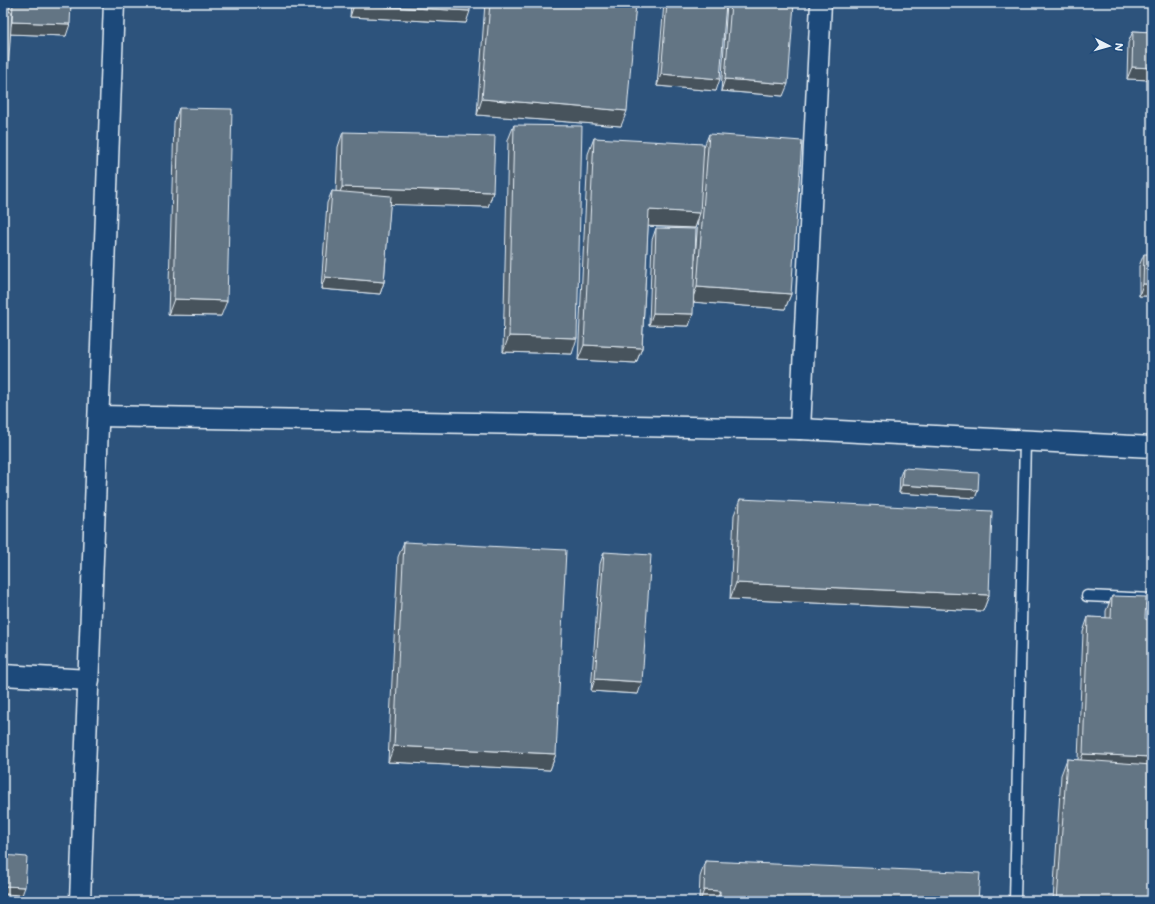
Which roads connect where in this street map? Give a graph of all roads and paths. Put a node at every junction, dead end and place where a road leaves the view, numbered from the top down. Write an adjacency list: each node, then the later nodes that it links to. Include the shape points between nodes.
1 (114, 3): 3 (street)
2 (821, 3): 4 (street)
3 (99, 416): 4 (street); 10 (street)
4 (800, 429): 5 (street)
5 (1025, 440): 6 (street); 12 (lane)
6 (1152, 447)
7 (1087, 596): 8 (lane)
8 (1152, 599)
9 (3, 675): 10 (street)
10 (89, 680): 11 (street)
11 (80, 901)
12 (1015, 901)

